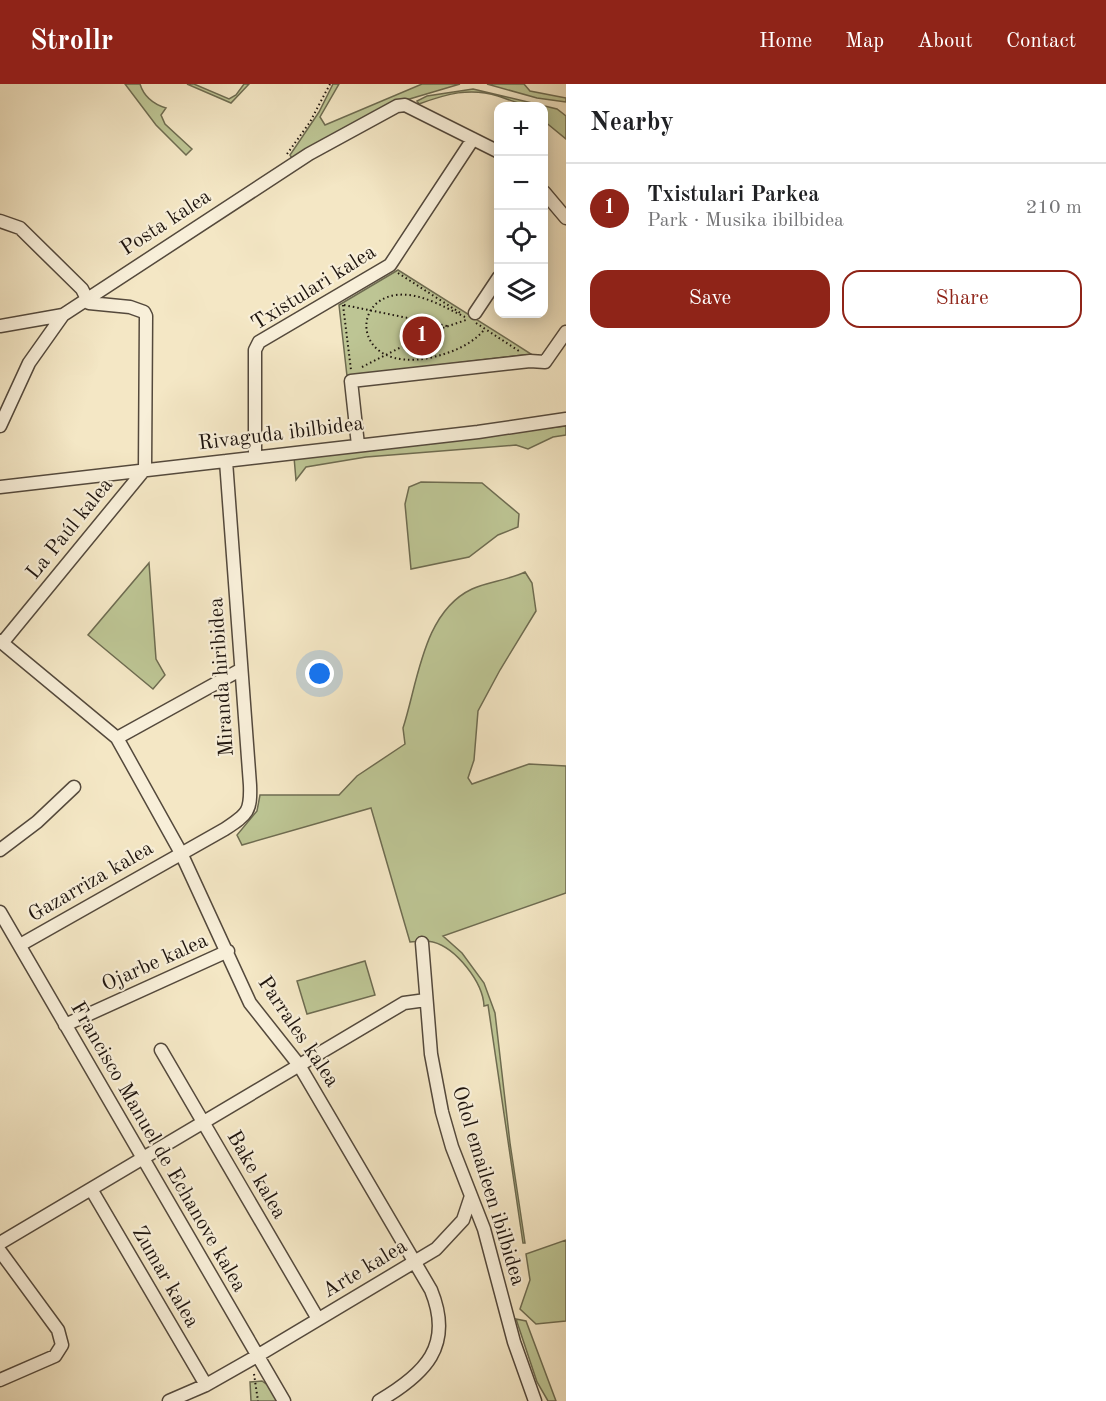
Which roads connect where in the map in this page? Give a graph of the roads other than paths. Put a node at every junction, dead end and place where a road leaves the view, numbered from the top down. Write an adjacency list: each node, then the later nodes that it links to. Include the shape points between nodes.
1 (472, 139): 2 (street); 7 (street, Posta kalea, via 405,105 397,106 309,154); 17 (street, Txistulari kalea, via 388,266 343,299 259,342 255,350)
2 (494, 150)
3 (548, 202): 4 (street)
4 (566, 218)
5 (0, 221): 7 (street, via 20,228 82,289)
6 (494, 283): 9 (street)
7 (86, 298): 8 (street, Posta kalea); 19 (street, via 97,305 138,309 146,316)
8 (63, 315): 10 (street); 12 (street, Posta kalea)
9 (472, 316)
10 (41, 318): 11 (street); 12 (street)
11 (0, 326)
12 (51, 331): 15 (street, Posta kalea, via 29,363)
13 (566, 332): 16 (street, via 545,362 351,381)
14 (566, 419): 16 (street, Rivaguda ibilbidea)
15 (0, 426)
16 (358, 445): 17 (street, Rivaguda ibilbidea)
17 (255, 458): 18 (street, Rivaguda ibilbidea)
18 (226, 461): 19 (street, Rivaguda ibilbidea); 22 (street, Miranda hiribidea)
19 (145, 469): 20 (street, Rivaguda ibilbidea); 21 (street, La Paúl kalea)
20 (0, 487)
21 (1, 642): 23 (street, Parrales kalea)
22 (240, 670): 23 (street); 26 (street, Miranda hiribidea, via 250,805 239,820)
23 (117, 738): 26 (street, Parrales kalea)
24 (74, 787): 25 (street)
25 (0, 850)
26 (181, 853): 29 (street, Gazarriza kalea); 30 (street, Parrales kalea)
27 (0, 912): 29 (street, Francisco Manuel de Echanove kalea)
28 (422, 943): 31 (street, Odol emaileen ibilbidea)
29 (20, 945): 32 (street, Francisco Manuel de Echanove kalea)
30 (228, 951): 32 (street, Ojarbe kalea); 34 (street, Parrales kalea, via 250,1004)
31 (426, 1000): 34 (street, via 404,1003); 38 (street, Odol emaileen ibilbidea, via 442,1112)
32 (65, 1025): 36 (street, Francisco Manuel de Echanove kalea)
33 (161, 1050): 35 (street, Bake kalea)
34 (299, 1065): 35 (street); 41 (street, Parrales kalea)
35 (203, 1122): 36 (street); 42 (street, Bake kalea)
36 (142, 1158): 37 (street); 43 (street, Francisco Manuel de Echanove kalea)
37 (91, 1189): 39 (street); 45 (street, Zumar kalea)
38 (471, 1196): 41 (street, Arte kalea, via 455,1231); 49 (street, Odol emaileen ibilbidea)
39 (0, 1243)
40 (0, 1251): 44 (street, via 58,1330 63,1345 55,1356)
41 (415, 1262): 42 (street, Arte kalea); 48 (street, Parrales kalea, via 437,1305 438,1337 424,1368)
42 (318, 1319): 43 (street, Arte kalea)
43 (255, 1357): 45 (street, Arte kalea); 47 (street, Francisco Manuel de Echanove kalea)
44 (0, 1380)
45 (206, 1385): 46 (street, Arte kalea)
46 (169, 1401)
47 (284, 1401)
48 (379, 1401)
49 (535, 1401)

